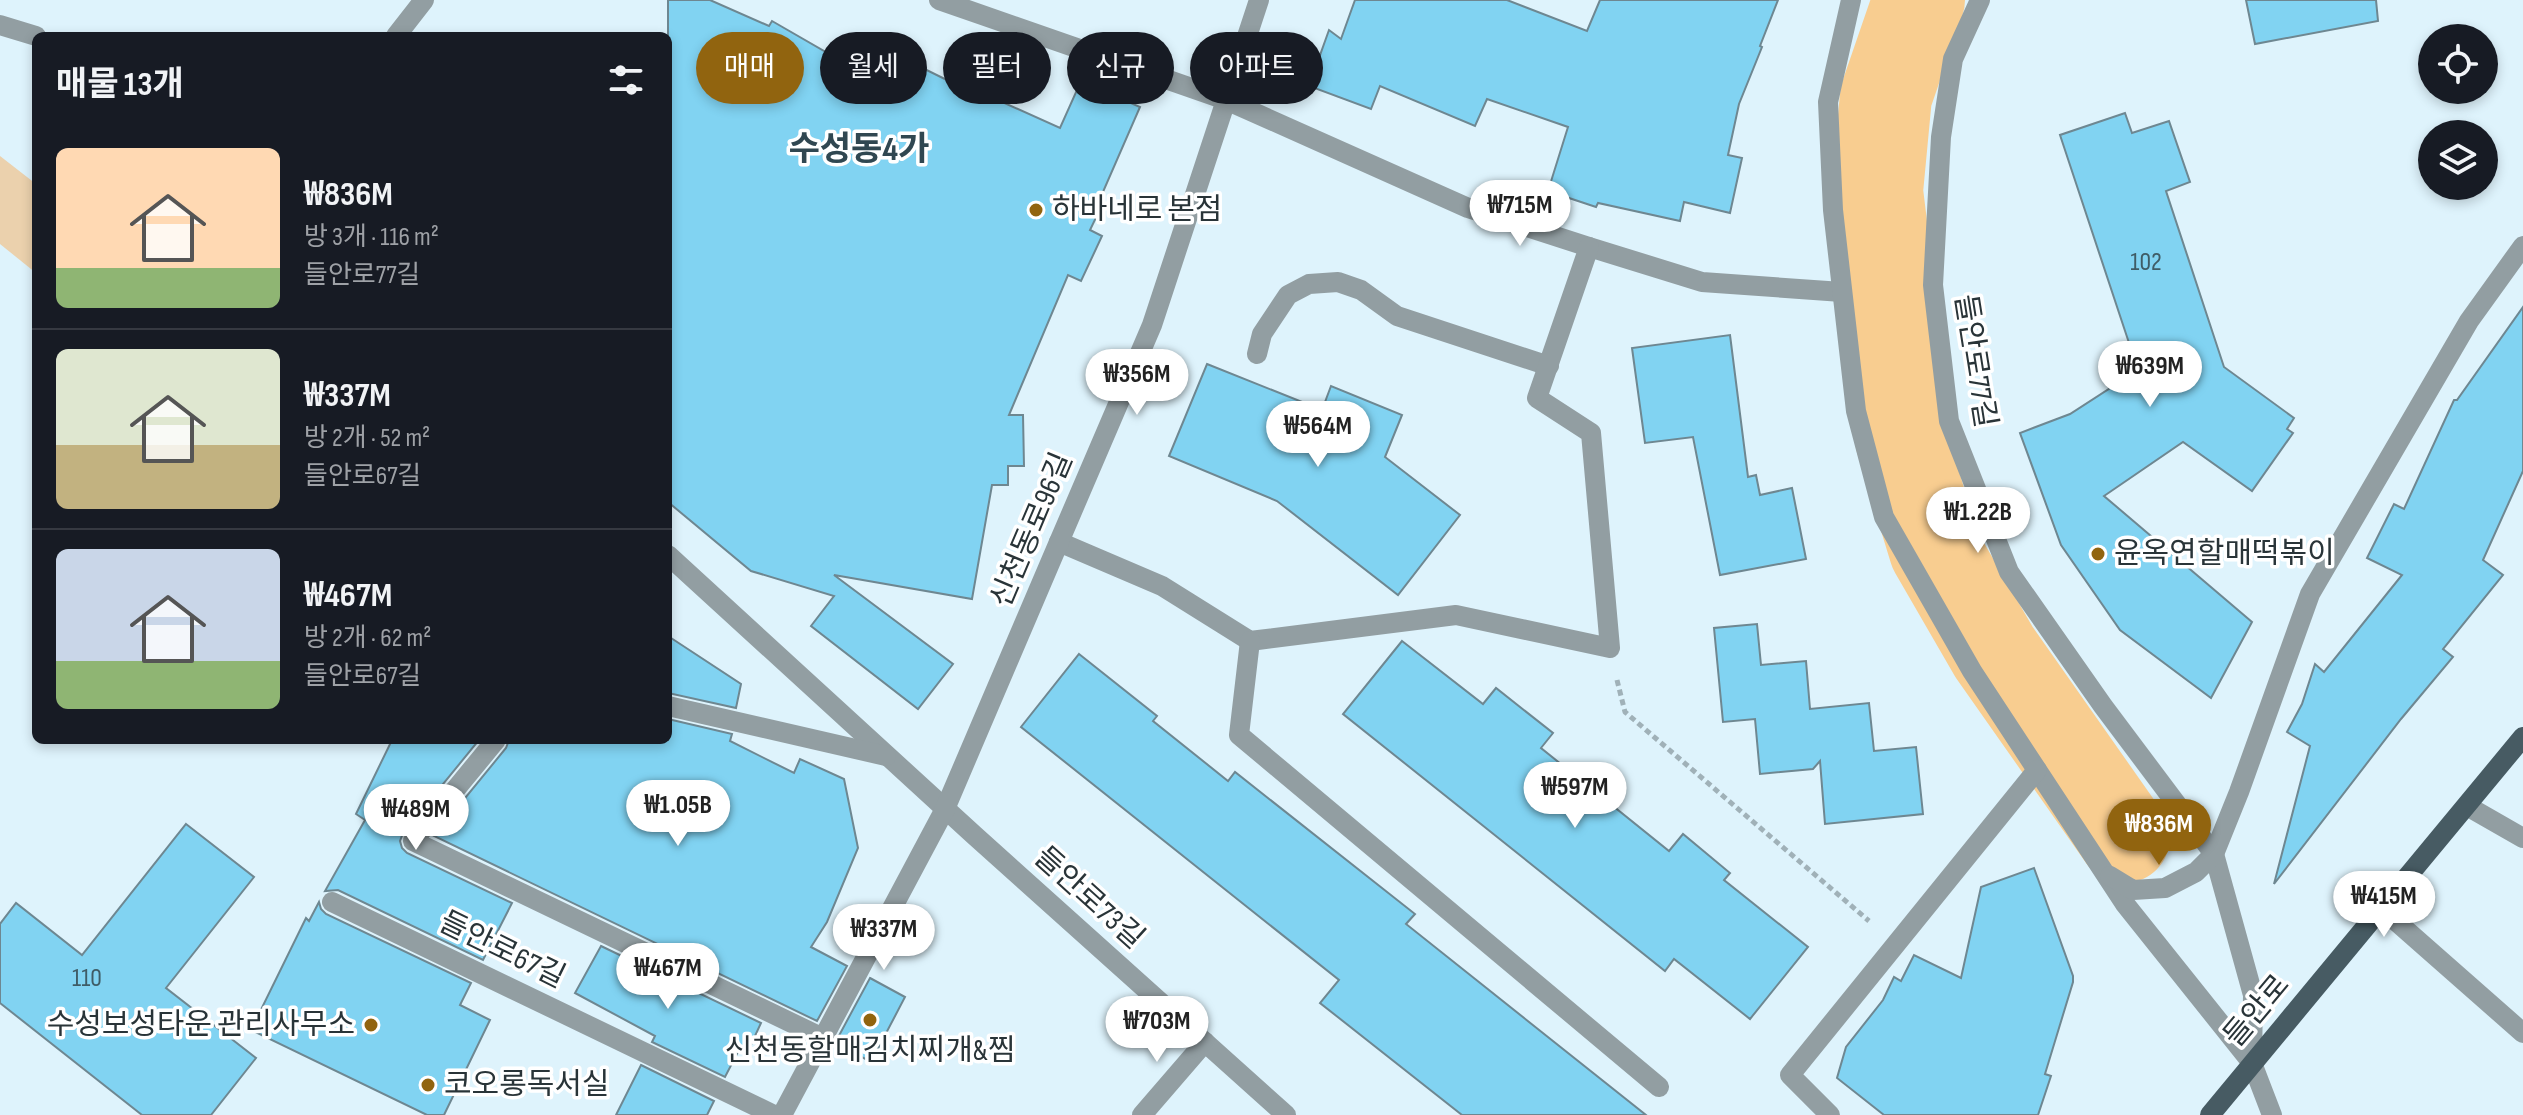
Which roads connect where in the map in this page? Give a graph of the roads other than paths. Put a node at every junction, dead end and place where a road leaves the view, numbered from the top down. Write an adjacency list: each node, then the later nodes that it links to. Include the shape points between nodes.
1 (424, 0): 7 (street)
2 (939, 0): 10 (street)
3 (1259, 0): 8 (street, 신천동로96길)
4 (1851, 0): 15 (street, via 1828,102)
5 (1980, 0): 29 (street, 들안로77길, via 1953,59 1941,137 1933,285 1949,421 2009,572)
6 (0, 25): 9 (street)
7 (399, 32)
8 (1248, 32)
9 (32, 35)
10 (1190, 87)
11 (1225, 104): 18 (street, 신천동로96길, via 1152,325)
12 (1235, 104): 14 (street, via 1468,208)
13 (2523, 246): 29 (street, via 2469,321 2310,594)
14 (1589, 247): 15 (street, via 1702,282); 17 (street)
15 (1842, 292): 25 (street, via 1856,411 1884,517 1972,671)
16 (1257, 354): 17 (street, via 1262,334 1288,295 1309,284 1338,282 1361,290 1397,316)
17 (1549, 366): 20 (street, via 1537,398 1591,433 1610,648 1456,615)
18 (1059, 542): 20 (street, via 1162,586); 27 (street, 신천동로96길)
19 (672, 559): 24 (street, 들안로73길)
20 (1250, 641): 37 (street, via 1239,735)
21 (672, 707): 24 (street, 들안로73길)
22 (2523, 737): 26 (main road, 들안로)
23 (493, 744): 34 (street, via 413,841)
24 (889, 757): 27 (street, 들안로73길)
25 (2037, 770): 30 (street); 42 (street, via 1790,1075)
26 (2467, 806): 28 (street); 32 (main road, 들안로)
27 (945, 809): 34 (street); 35 (street, 들안로73길)
28 (2523, 838)
29 (2214, 854): 30 (street, via 2196,872 2165,888 2133,890); 36 (street, 들안로77길, via 2253,995)
30 (2103, 871): 36 (street)
31 (332, 902): 38 (street, 들안로67길)
32 (2381, 908): 33 (street); 36 (main road, 들안로)
33 (2523, 1033)
34 (823, 1038): 39 (street)
35 (1205, 1042): 40 (street); 41 (street, 들안로73길)
36 (2252, 1063): 43 (main road, 들안로); 44 (street)
37 (1659, 1087)
38 (774, 1115)
39 (782, 1115)
40 (1142, 1115)
41 (1286, 1115)
42 (1830, 1115)
43 (2210, 1115)
44 (2272, 1115)

